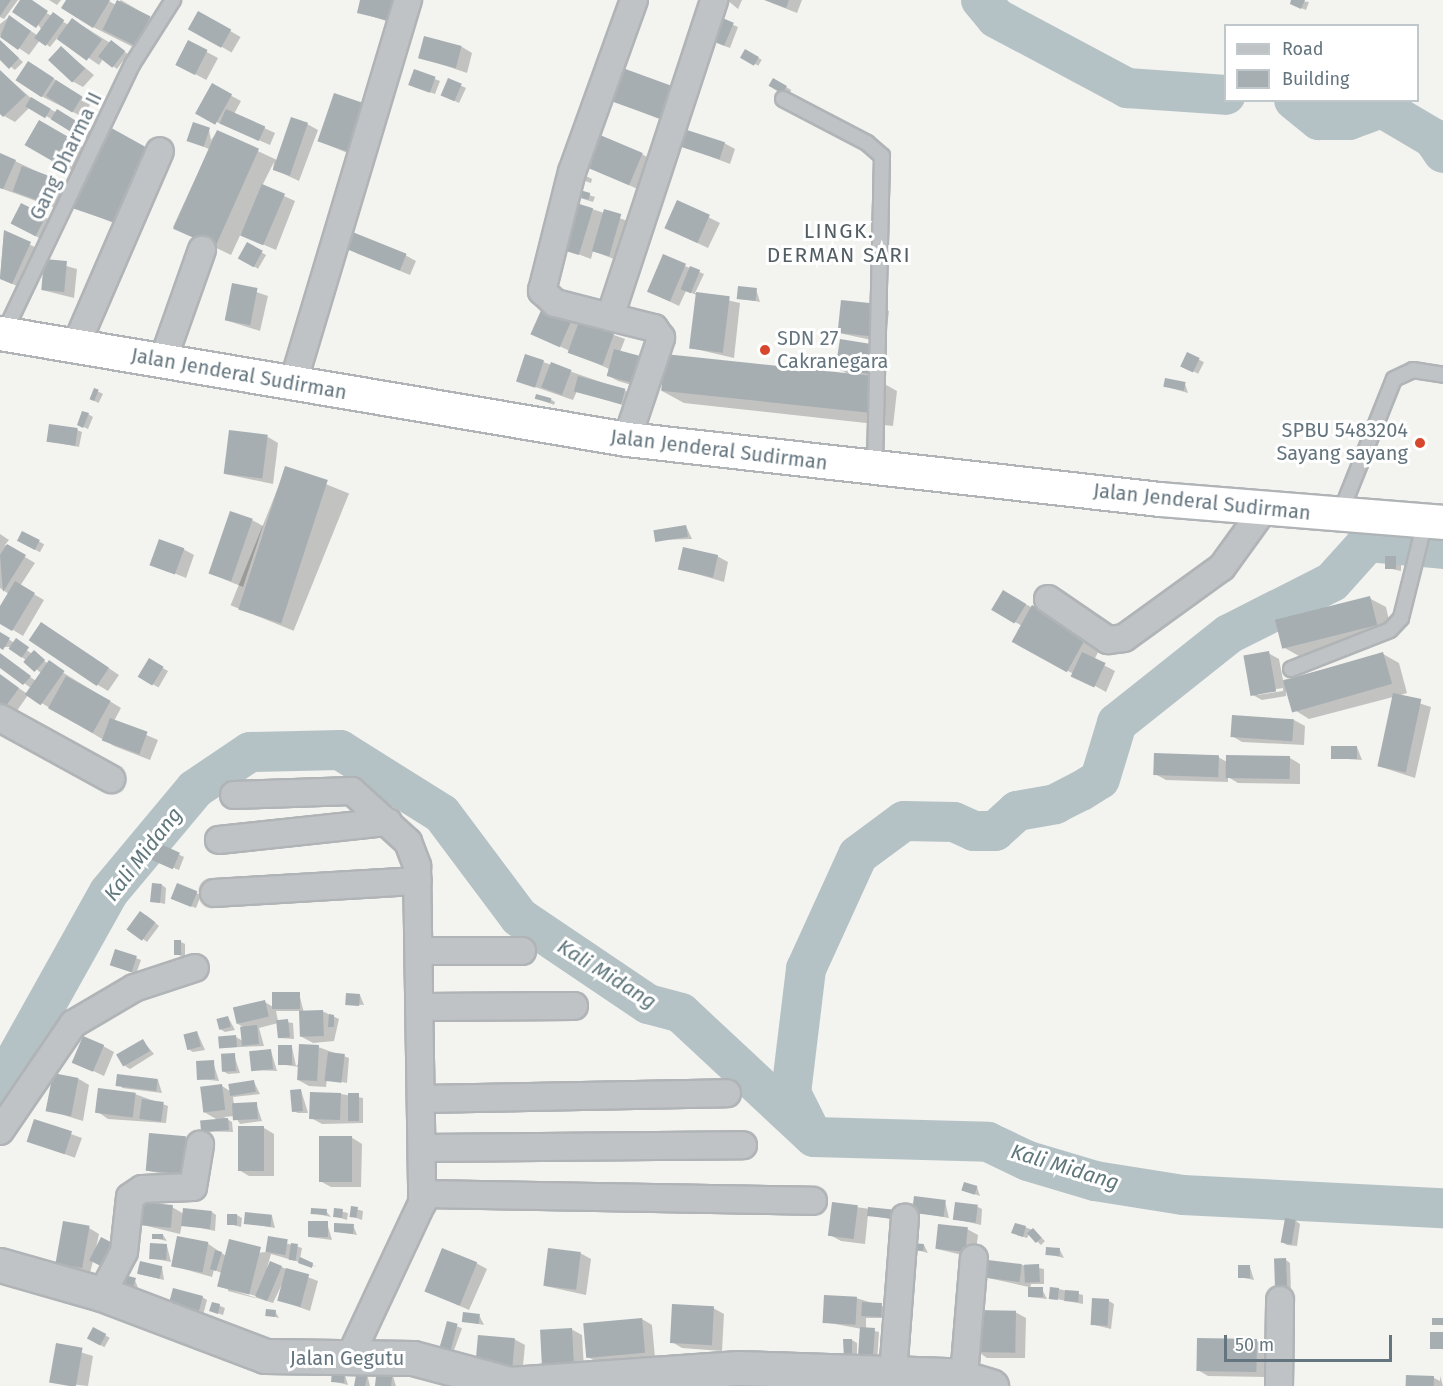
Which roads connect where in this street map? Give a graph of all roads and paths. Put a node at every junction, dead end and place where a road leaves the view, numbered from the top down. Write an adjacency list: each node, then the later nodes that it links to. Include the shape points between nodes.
1 (173, 0): 9 (lane, Gang Dharma II, via 133,63)
2 (408, 0): 13 (street)
3 (634, 0): 8 (street, via 572,172 542,291 555,303)
4 (714, 0): 8 (street)
5 (783, 99): 15 (lane, via 867,143 882,156)
6 (160, 151): 10 (street)
7 (202, 250): 11 (street)
8 (610, 317): 14 (street, via 654,328 661,338)
9 (2, 333): 10 (highway, Jalan Jenderal Sudirman)
10 (76, 345): 11 (highway, Jalan Jenderal Sudirman)
11 (164, 360): 13 (highway, Jalan Jenderal Sudirman)
12 (1443, 375): 17 (lane, via 1413,370 1394,379)
13 (293, 383): 14 (highway, Jalan Jenderal Sudirman)
14 (627, 439): 15 (highway, Jalan Jenderal Sudirman)
15 (876, 468): 16 (highway, Jalan Jenderal Sudirman)
16 (1264, 509): 17 (highway, Jalan Jenderal Sudirman); 19 (street, via 1222,567 1124,638 1108,640)
17 (1339, 516): 18 (highway, Jalan Jenderal Sudirman)
18 (1430, 528): 20 (lane, via 1409,601 1390,630)
19 (1048, 599)
20 (1291, 669)
21 (0, 718): 22 (street)
22 (111, 778)
23 (234, 795): 24 (street, via 352,791)
24 (388, 822): 25 (street); 26 (street, via 408,842)
25 (219, 840)
26 (418, 881): 27 (street); 28 (street)
27 (214, 893)
28 (420, 951): 29 (street); 32 (street)
29 (522, 951)
30 (195, 968): 35 (street, via 134,988 73,1024)
31 (574, 1006): 32 (street)
32 (422, 1007): 34 (street)
33 (726, 1093): 34 (street)
34 (423, 1099): 38 (street)
35 (0, 1131)
36 (200, 1145): 44 (street, via 194,1187 142,1189 130,1197 124,1252)
37 (743, 1145): 38 (street)
38 (424, 1148): 39 (street)
39 (422, 1194): 40 (street); 46 (street, via 409,1236)
40 (813, 1201)
41 (905, 1217): 47 (street)
42 (974, 1258): 48 (street)
43 (0, 1265): 44 (street, Jalan Gegutu)
44 (102, 1294): 46 (street, Jalan Gegutu, via 265,1356)
45 (1280, 1300): 49 (street)
46 (350, 1357): 47 (street, Jalan Gegutu, via 413,1358 510,1384 666,1370)
47 (893, 1373): 48 (street, Jalan Gegutu)
48 (978, 1381)
49 (1279, 1386)

